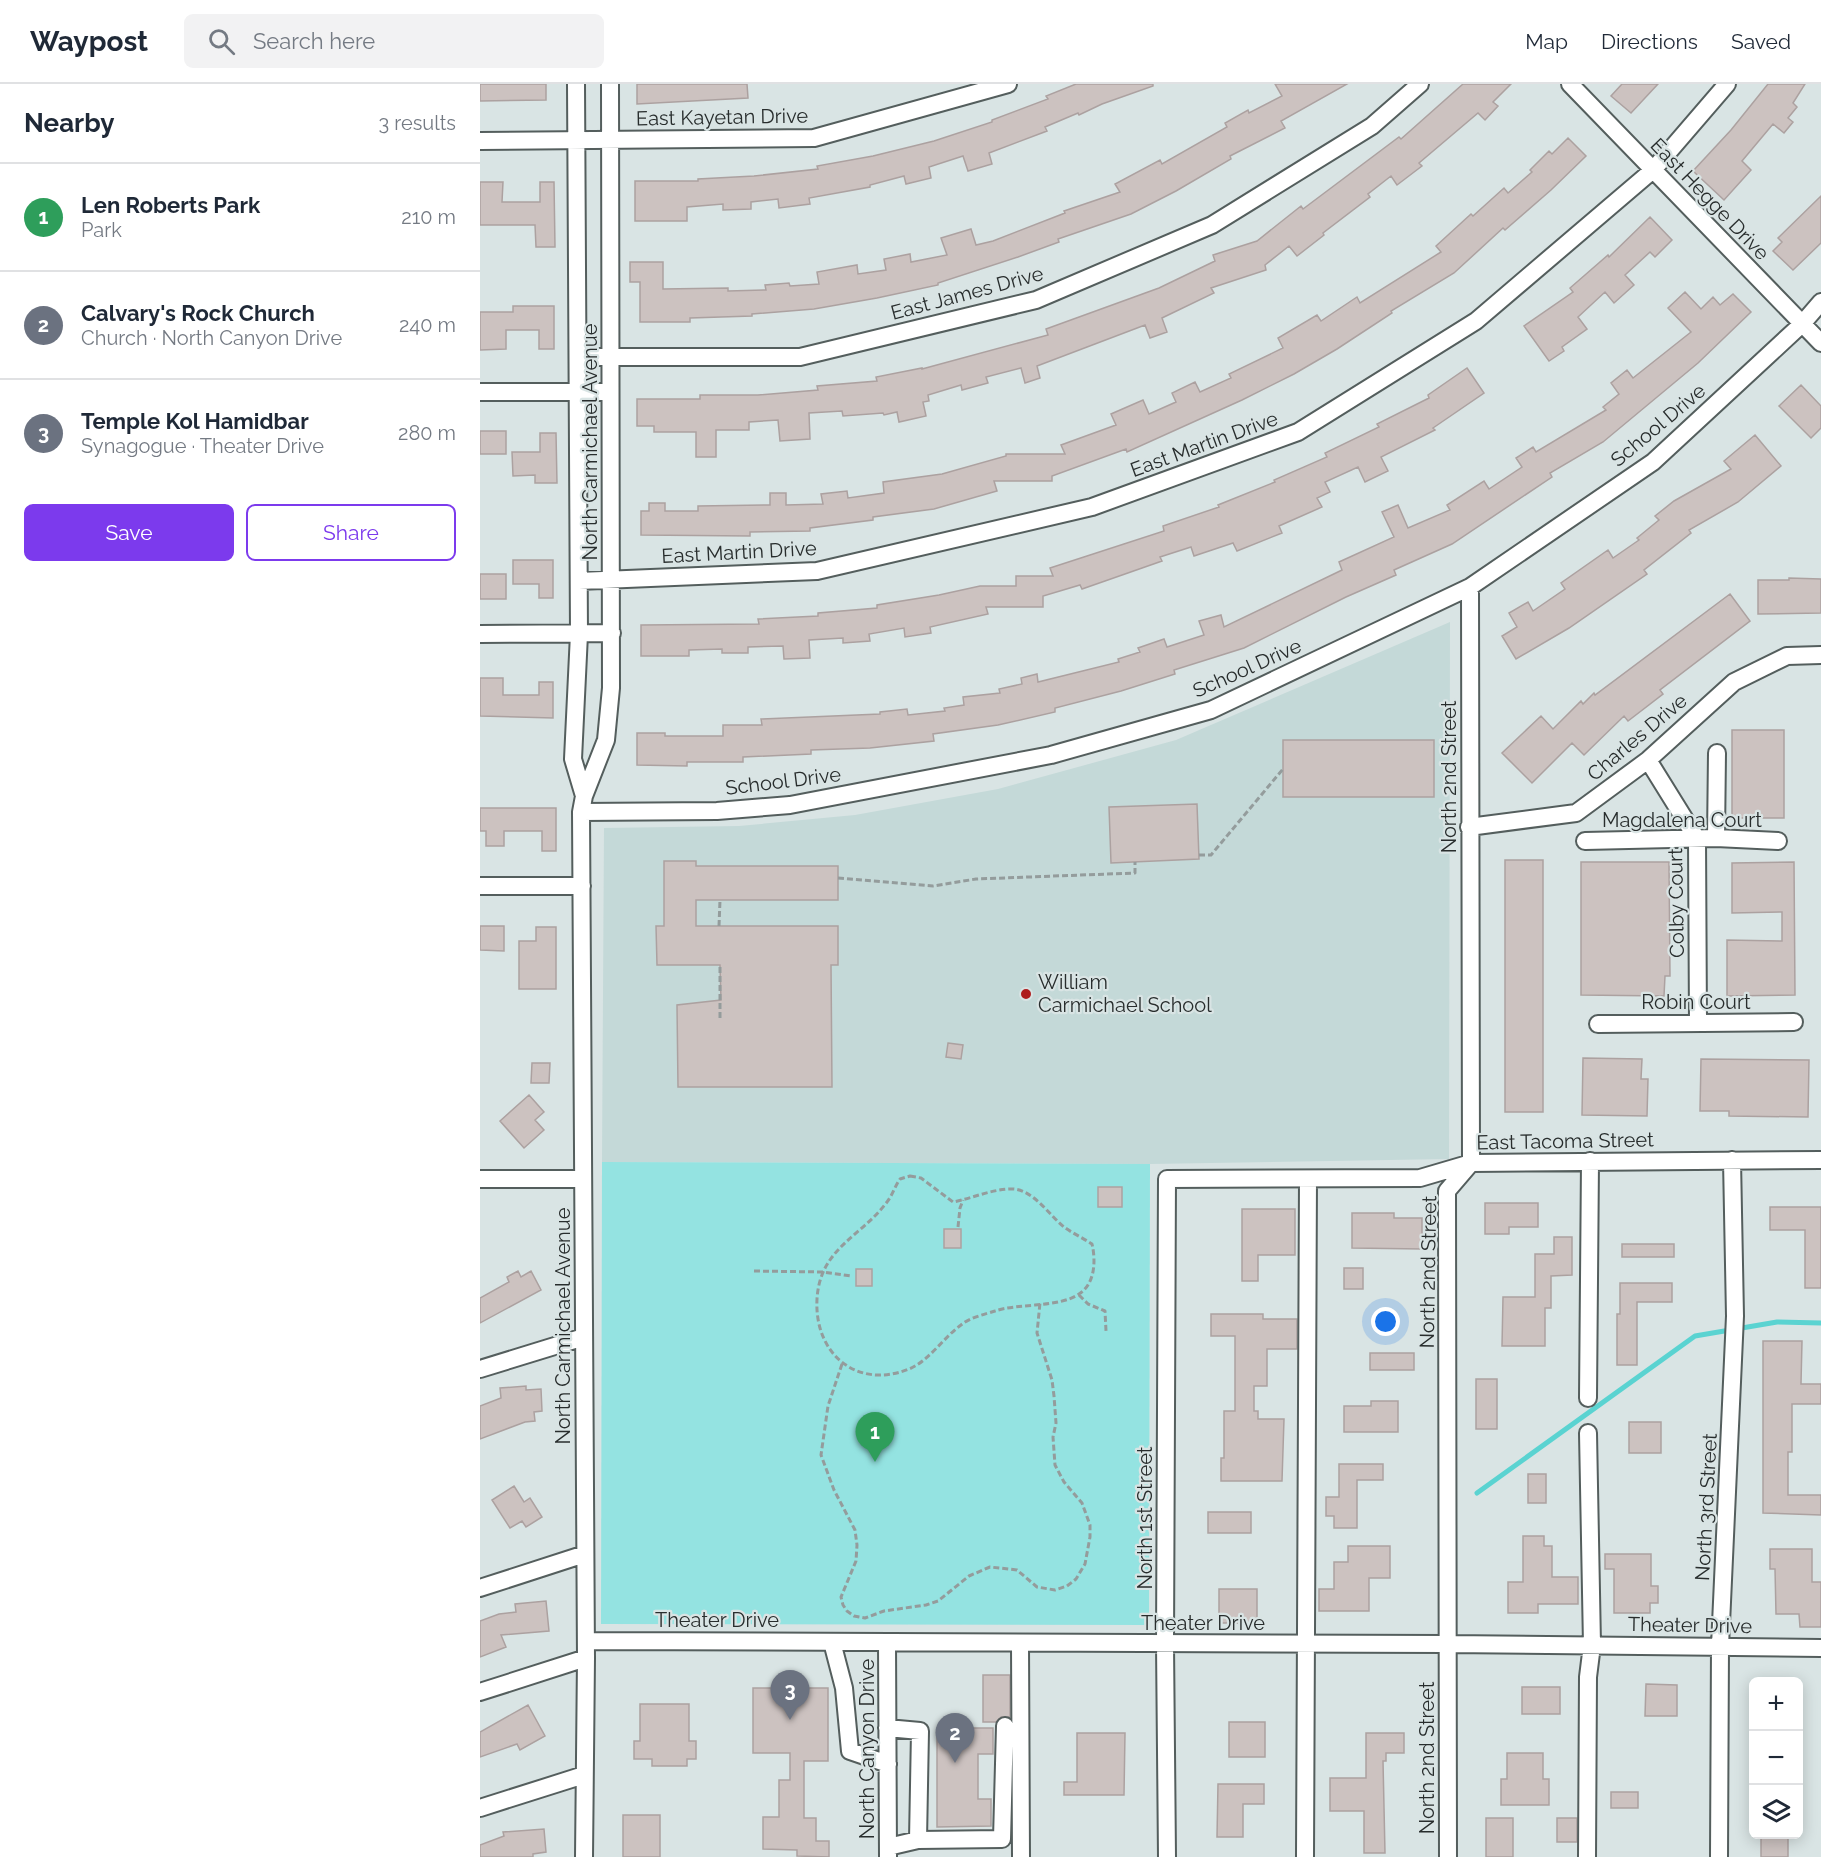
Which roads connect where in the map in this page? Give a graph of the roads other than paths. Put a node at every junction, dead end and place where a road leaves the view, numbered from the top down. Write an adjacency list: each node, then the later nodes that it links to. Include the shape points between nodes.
1 (576, 84): 7 (street, North Carmichael Avenue)
2 (610, 84): 8 (street, North Carmichael Avenue)
3 (1008, 84): 8 (street, East Kayetan Drive, via 814,138)
4 (1420, 84): 15 (street, East James Drive, via 1372,126 1212,225 1036,300 800,357)
5 (1570, 84): 10 (street, East Hegge Drive)
6 (1727, 84): 10 (street, East Martin Drive)
7 (576, 140): 8 (street, East Kayetan Drive); 9 (street, East Kayetan Drive); 14 (street, North Carmichael Avenue)
8 (610, 140): 15 (street, North Carmichael Avenue)
9 (480, 141)
10 (1653, 170): 12 (street, East Hegge Drive); 19 (street, East Martin Drive, via 1476,321 1298,432 1092,507 817,571)
11 (1821, 302): 12 (street, School Drive)
12 (1802, 324): 13 (street, East Hegge Drive); 21 (street, School Drive, via 1653,462)
13 (1821, 343)
14 (578, 357): 15 (street, East James Drive); 17 (street, North Carmichael Avenue)
15 (610, 357): 18 (street, North Carmichael Avenue)
16 (480, 392): 17 (street)
17 (578, 392): 18 (street); 20 (street, North Carmichael Avenue)
18 (609, 392): 19 (street, North Carmichael Avenue)
19 (611, 580): 20 (street, East Martin Drive); 22 (street, North Carmichael Avenue)
20 (579, 581): 24 (street, North Carmichael Avenue)
21 (1470, 587): 28 (street, School Drive, via 1210,710 1051,754 790,805 717,810); 29 (street, North 2nd Street)
22 (612, 633): 24 (street); 28 (street, North Carmichael Avenue, via 606,740)
23 (480, 634): 24 (street)
24 (579, 634): 28 (street, North Carmichael Avenue, via 573,759)
25 (1821, 655): 27 (street, Charles Drive, via 1787,656 1734,682)
26 (1717, 753): 30 (street)
27 (1648, 760): 29 (street, Charles Drive, via 1576,813); 31 (street, Colby Court)
28 (582, 804): 35 (street, North Carmichael Avenue)
29 (1470, 827): 42 (street, North 2nd Street)
30 (1716, 838): 31 (street, Magdalena Court); 33 (street, Magdalena Court)
31 (1697, 839): 32 (street, Magdalena Court); 37 (street, Colby Court)
32 (1585, 841)
33 (1778, 841)
34 (480, 886): 35 (street)
35 (582, 886): 44 (street, North Carmichael Avenue)
36 (1794, 1022): 37 (street, Robin Court)
37 (1698, 1023): 38 (street, Robin Court)
38 (1599, 1024)
39 (1732, 1160): 40 (street, East Tacoma Street); 41 (street, East Tacoma Street); 60 (street, North 3rd Street, via 1735,1316)
40 (1821, 1160)
41 (1590, 1161): 42 (street, East Tacoma Street); 49 (street)
42 (1471, 1163): 46 (street, East Tacoma Street, via 1420,1178); 58 (street, North 2nd Street, via 1447,1191)
43 (480, 1179): 44 (street)
44 (583, 1179): 47 (street, North Carmichael Avenue)
45 (1167, 1179): 46 (street, East Tacoma Street); 56 (street, North 1st Street)
46 (1308, 1179): 57 (street)
47 (584, 1337): 48 (street); 51 (street, North Carmichael Avenue)
48 (480, 1369)
49 (1588, 1398)
50 (1588, 1433): 59 (street)
51 (585, 1554): 52 (street); 62 (street, North Carmichael Avenue)
52 (480, 1587)
53 (832, 1642): 54 (street, Theater Drive); 62 (street, Theater Drive); 66 (street, via 844,1688 850,1751)
54 (887, 1642): 55 (street, Theater Drive); 65 (street, North Canyon Drive)
55 (1020, 1644): 56 (street, Theater Drive); 72 (street)
56 (1165, 1644): 57 (street, Theater Drive); 73 (street, North 1st Street)
57 (1306, 1644): 58 (street, Theater Drive); 74 (street)
58 (1448, 1644): 59 (street, Theater Drive); 75 (street, North 2nd Street)
59 (1592, 1645): 60 (street, Theater Drive); 76 (street, via 1588,1677)
60 (1720, 1646): 61 (street, Theater Drive); 77 (street, North 3rd Street)
61 (1821, 1648)
62 (586, 1649): 63 (street, Theater Drive); 67 (street, North Carmichael Avenue)
63 (480, 1692)
64 (1005, 1726): 69 (street, via 1002,1839)
65 (887, 1728): 66 (street, North Canyon Drive); 69 (street, via 920,1731)
66 (888, 1764): 70 (street, North Canyon Drive)
67 (584, 1775): 68 (street); 71 (street, North Carmichael Avenue)
68 (480, 1808)
69 (918, 1840): 70 (street)
70 (888, 1852)
71 (584, 1857)
72 (1021, 1857)
73 (1167, 1857)
74 (1305, 1857)
75 (1449, 1857)
76 (1587, 1857)
77 (1719, 1857)

